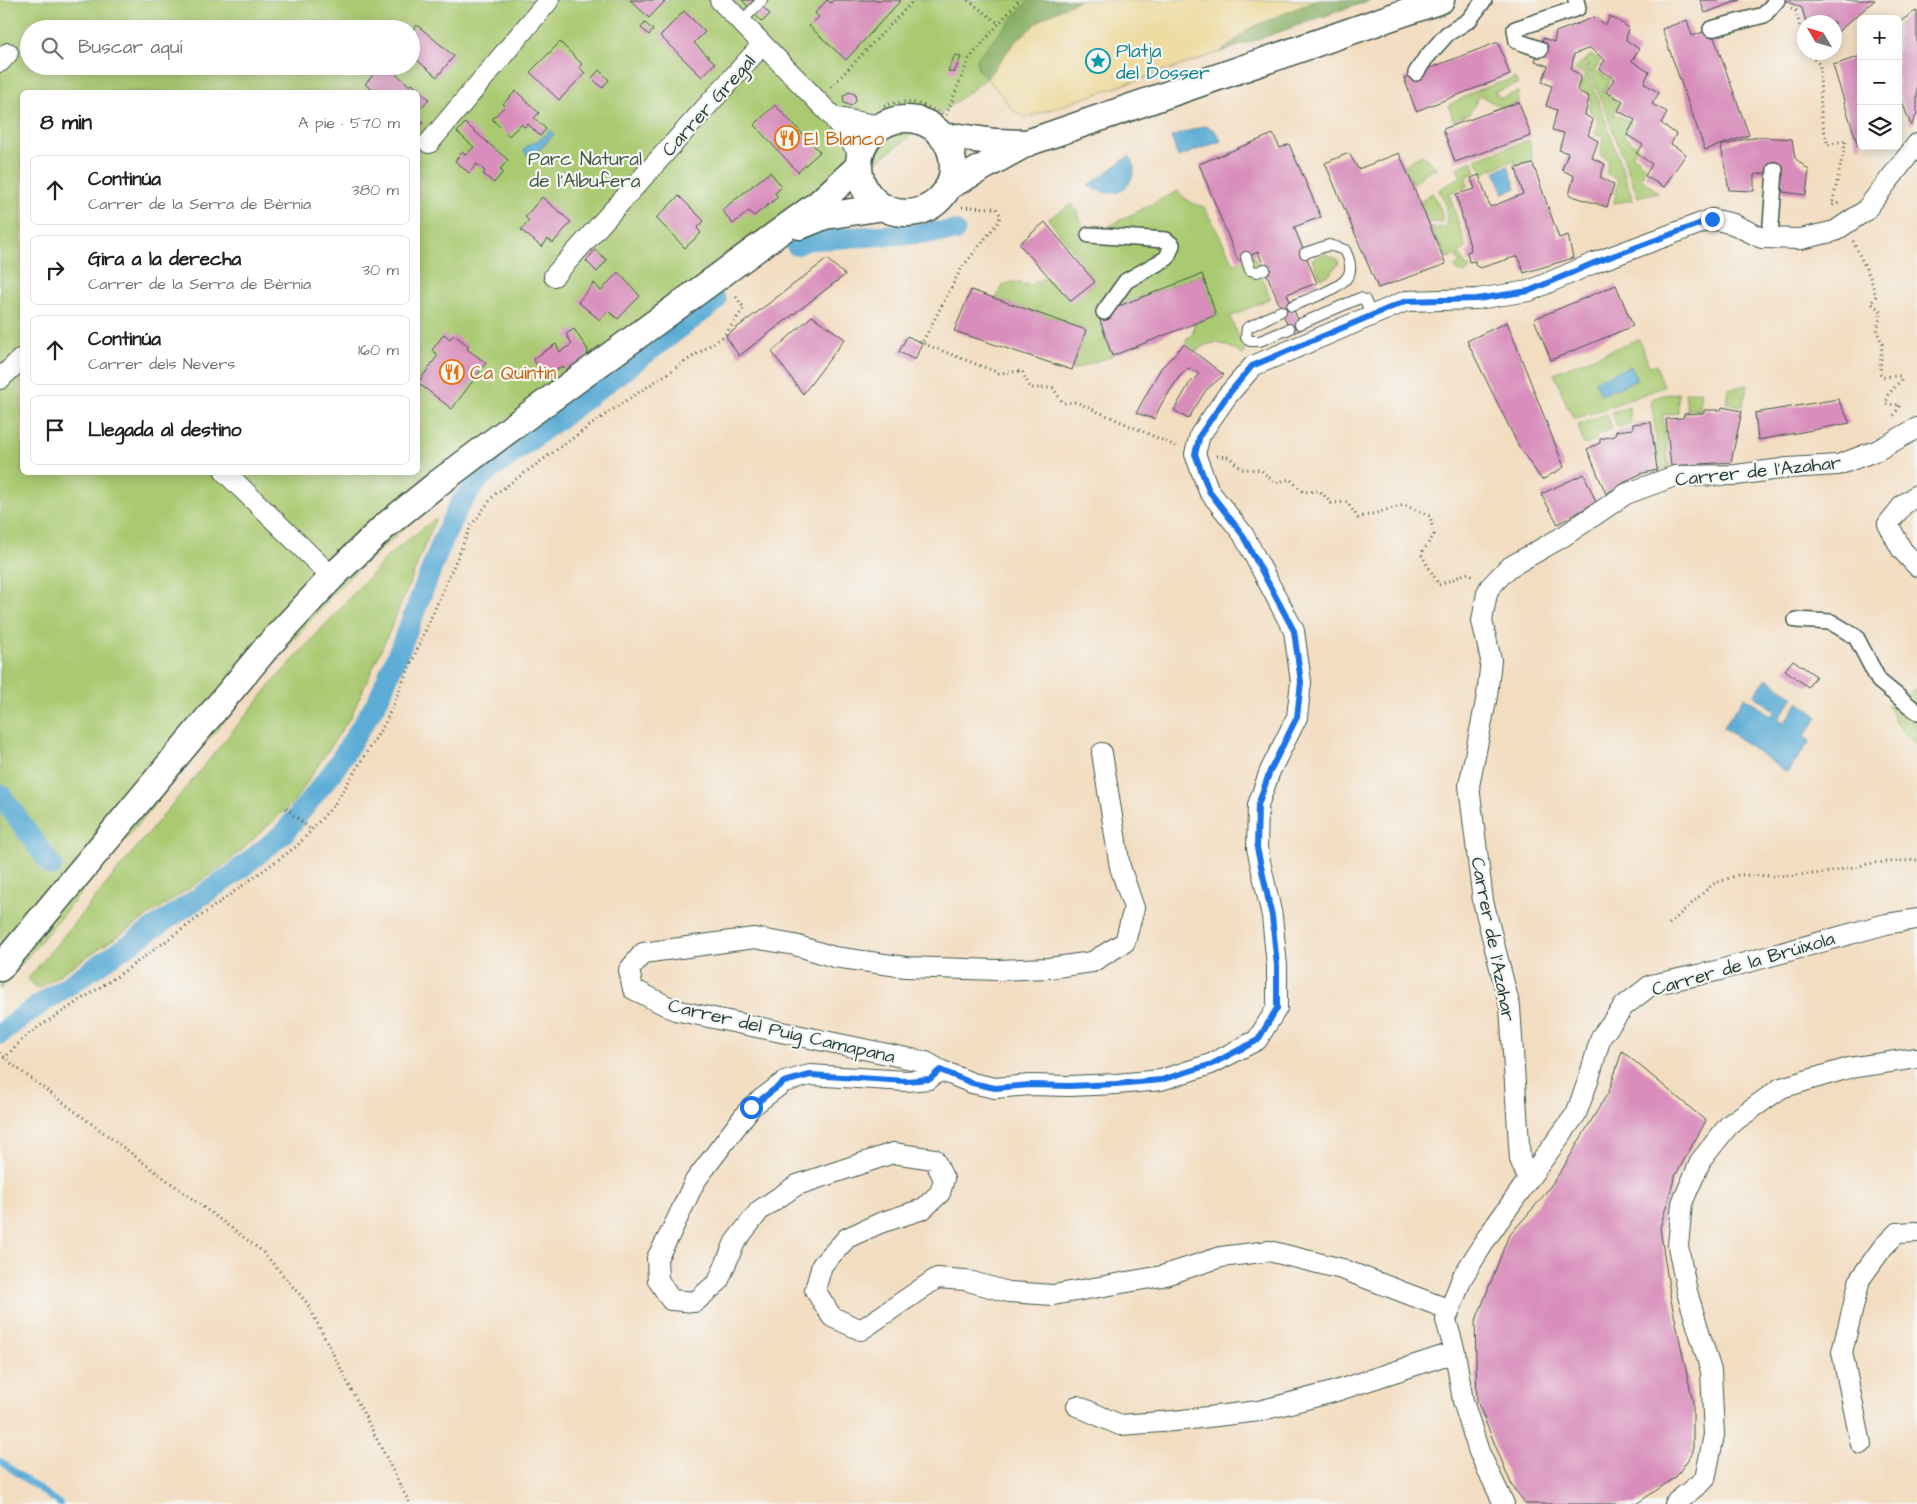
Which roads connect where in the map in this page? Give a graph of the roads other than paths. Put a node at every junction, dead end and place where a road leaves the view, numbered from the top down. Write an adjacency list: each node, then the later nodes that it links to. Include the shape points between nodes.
1 (549, 0): 16 (street)
2 (720, 0): 8 (street)
3 (762, 0): 8 (lane)
4 (1440, 0): 17 (street)
5 (1484, 0): 12 (street, via 1469,20 1447,34)
6 (1576, 0): 11 (street, via 1578,8 1515,28 1517,41)
7 (1777, 0): 9 (street, via 1764,15)
8 (741, 22): 10 (street)
9 (1712, 29)
10 (762, 45): 13 (street); 29 (street, Carrer Gregal)
11 (1540, 49)
12 (1416, 73)
13 (833, 117): 14 (street); 19 (street)
14 (880, 117): 15 (street, via 894,121 907,119 934,128); 19 (street)
15 (948, 125): 17 (street, via 960,137); 21 (street, via 953,161)
16 (429, 143)
17 (1027, 143): 21 (street)
18 (1917, 144): 25 (street, via 1865,211 1835,231 1801,239)
19 (860, 160): 22 (street, via 860,178 865,188); 24 (street, via 819,203)
20 (1775, 170): 25 (street)
21 (946, 202): 22 (street, via 914,212 898,212)
22 (884, 207): 24 (street, via 825,216)
23 (1089, 236): 32 (street, via 1166,240 1172,245 1167,258 1126,281)
24 (771, 238): 42 (street, via 437,484 385,526)
25 (1770, 238): 33 (street, via 1712,219 1529,291 1477,299 1406,301)
26 (1305, 253): 30 (lane, via 1329,245 1345,250 1350,258 1349,276 1336,286)
27 (1246, 257): 28 (lane, via 1250,270)
28 (1265, 269)
29 (554, 276)
30 (1292, 306)
31 (1281, 311): 35 (lane, via 1247,328 1246,337 1250,341 1260,341)
32 (1104, 312)
33 (1372, 316): 34 (lane, via 1365,300 1360,298); 49 (street, via 1252,366 1200,435 1195,454 1209,491 1242,534 1294,631 1301,682 1297,717 1270,771 1258,805 1257,848 1272,916 1277,1008 1258,1040 1212,1064 1161,1080 995,1088)
34 (1300, 324)
35 (1289, 329)
36 (20, 360): 37 (street)
37 (0, 379)
38 (1917, 428): 50 (street, Carrer de l'Azahar, via 1878,450 1838,465 1674,476 1626,494 1564,536 1508,568 1490,586 1482,620 1491,660 1469,786 1483,901 1510,1007 1520,1159)
39 (228, 475): 42 (street)
40 (1917, 495): 41 (street, via 1903,505 1888,524 1902,550)
41 (1917, 566)
42 (332, 577): 47 (street, via 267,647)
43 (1796, 620): 44 (street, via 1831,622 1856,637 1879,681)
44 (1917, 712)
45 (1102, 753): 49 (street, Carrer del Puig Camapana, via 1120,867 1134,908 1125,942 1092,962 998,970 906,967 834,957 795,944 754,938 643,953 629,970 633,989 675,1010 926,1062)
46 (1917, 919): 50 (street, Carrer de la Brúixola, via 1886,924 1716,972 1651,985 1624,1006 1602,1037 1576,1114)
47 (0, 968)
48 (1917, 1058): 57 (street, via 1849,1068 1781,1088 1728,1125 1701,1160 1682,1204 1678,1246 1687,1292 1711,1370 1714,1435 1705,1478)
49 (940, 1070): 52 (street, via 930,1079 906,1081 810,1075 784,1082 751,1107 695,1181 657,1258 658,1280 671,1300 695,1302 718,1282 735,1242 760,1210 797,1185 893,1153 934,1159 944,1180 940,1193 923,1209 846,1238 822,1265 815,1290 832,1317 861,1330 937,1278 965,1280 1008,1292 1052,1296 1162,1276 1220,1257 1269,1251 1342,1269)
50 (1528, 1180): 52 (street, via 1462,1278)
51 (1917, 1232): 55 (street, via 1897,1233 1860,1279 1842,1352)
52 (1448, 1315): 53 (street)
53 (1455, 1352): 54 (street, via 1333,1392 1258,1411 1120,1425); 56 (street, via 1463,1401 1479,1452)
54 (1077, 1406)
55 (1862, 1444)
56 (1504, 1504)
57 (1674, 1504)

